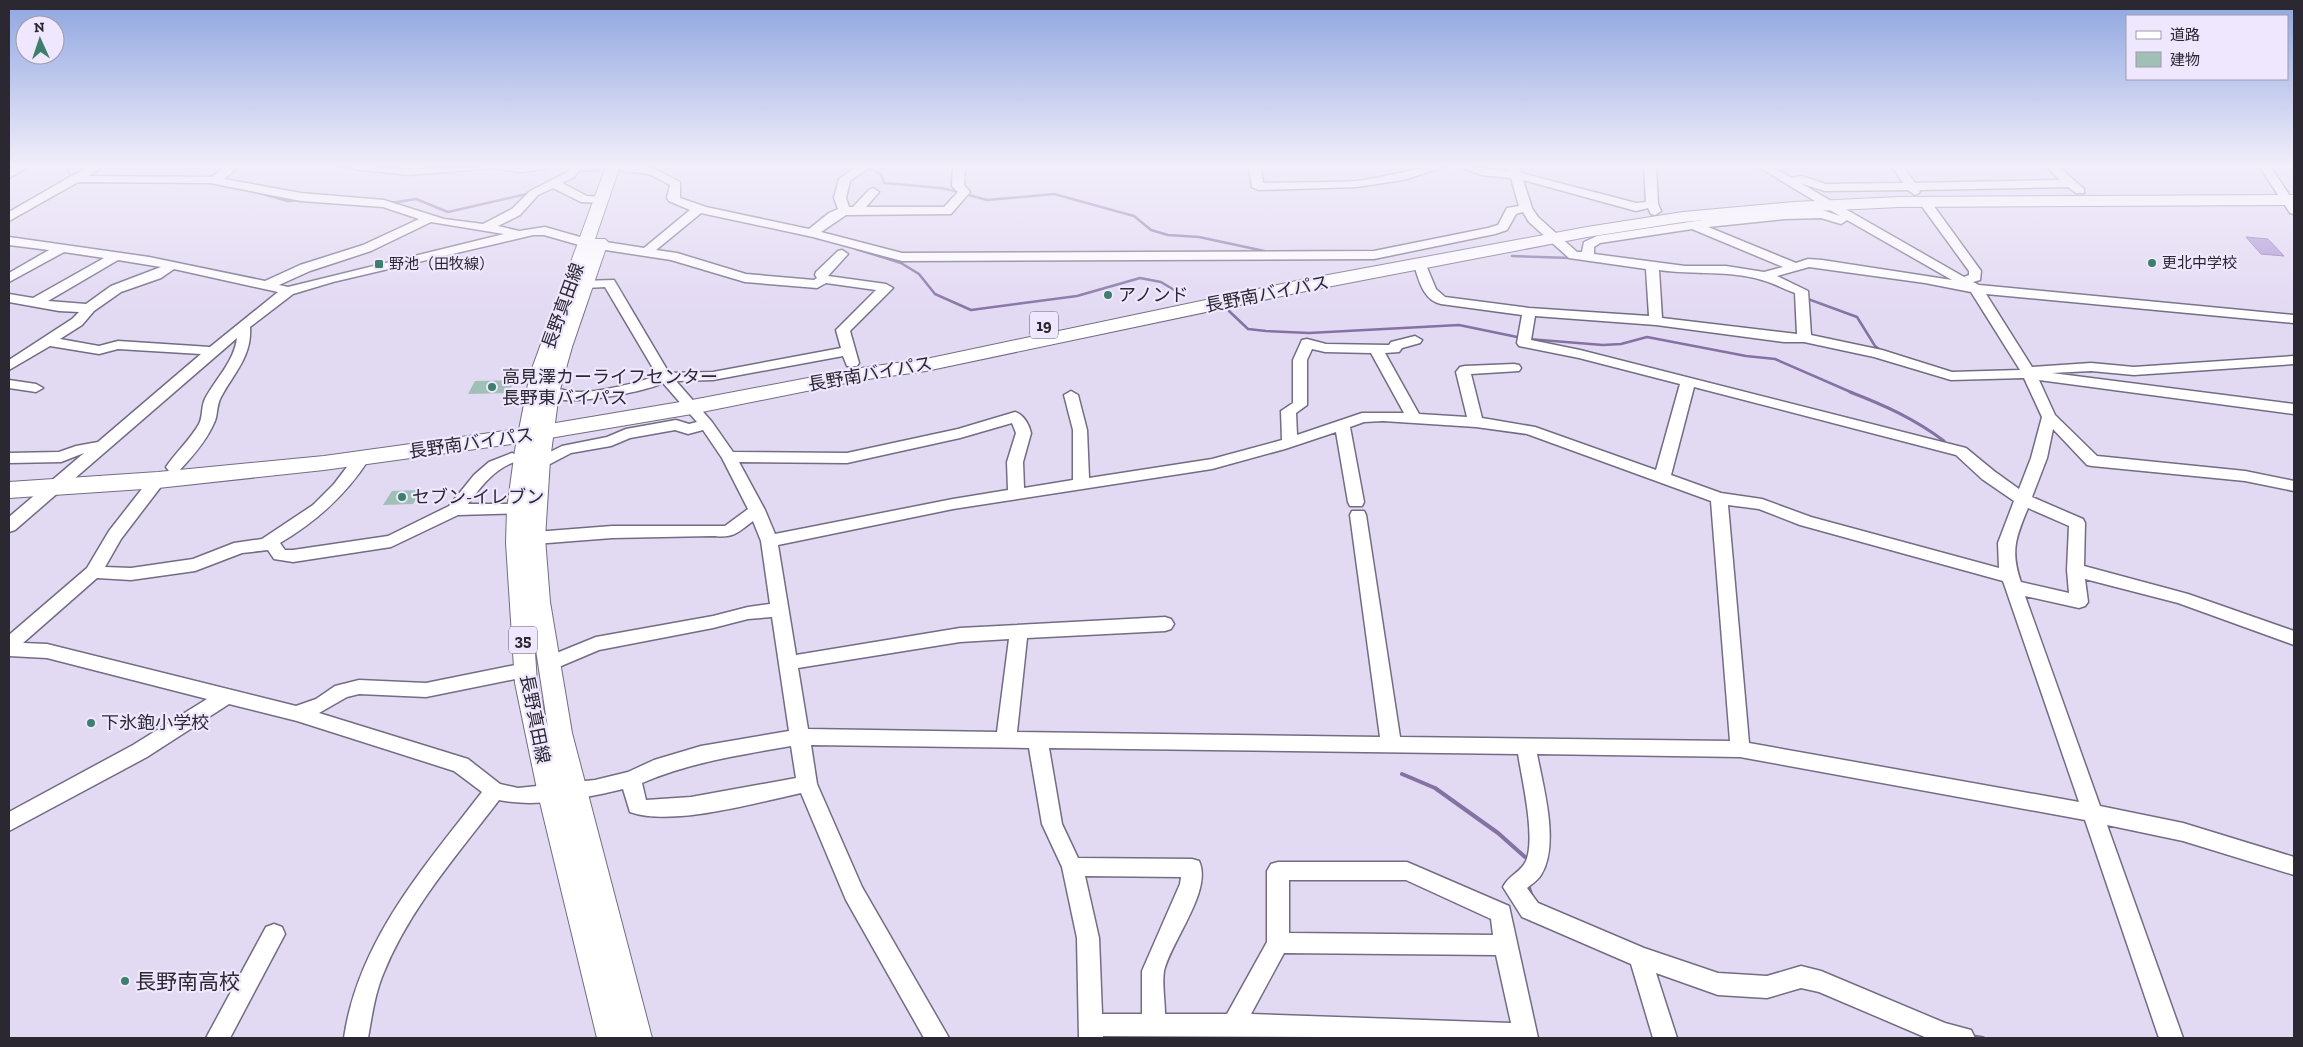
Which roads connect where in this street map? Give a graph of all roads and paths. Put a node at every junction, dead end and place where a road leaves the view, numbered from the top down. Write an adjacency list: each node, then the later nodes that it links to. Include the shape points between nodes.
1 (420, 215): 16 (street)
2 (510, 215): 19 (street)
3 (598, 215): 25 (main road, 長野真田線 / 35)
4 (604, 215): 25 (main road, 長野真田線 / 35)
5 (691, 215): 27 (street)
6 (725, 215): 21 (street)
7 (837, 215): 21 (street)
8 (1510, 215): 21 (street, via 1504,227 1492,232 1374,255 902,258)
9 (1532, 215): 22 (street)
10 (1626, 215): 22 (highway, 長野南バイパス / 19)
11 (1729, 215): 18 (highway, 長野南バイパス / 19)
12 (1779, 215): 18 (street)
13 (1825, 215): 17 (street, via 1841,220)
14 (1844, 215): 17 (street)
15 (1933, 215): 38 (street, via 1975,271 1975,277)
16 (430, 218): 19 (street); 40 (street, via 367,248)
17 (1849, 218): 38 (street)
18 (1688, 221): 22 (highway, 長野南バイパス / 19); 30 (street, via 1597,240 1588,245); 34 (street)
19 (485, 228): 20 (street); 24 (street)
20 (524, 233): 24 (street); 25 (street, via 545,231)
21 (812, 234)
22 (1548, 234): 30 (street, via 1573,255); 31 (highway, 長野南バイパス / 19); 55 (highway, 長野南バイパス / 19, via 966,340)
23 (9, 241): 26 (street)
24 (479, 244): 42 (street, via 320,281)
25 (593, 244): 27 (street); 39 (main road, 長野真田線 / 35); 73 (main road, 長野真田線 / 35, via 544,357)
26 (62, 248): 29 (street); 36 (street)
27 (645, 253): 37 (street, via 673,256 745,278 817,284)
28 (842, 254): 37 (street, via 821,275)
29 (116, 256): 32 (street); 44 (street)
30 (1588, 258): 33 (street)
31 (1420, 265): 46 (street, via 1430,291 1441,300); 66 (highway, 長野南バイパス / 19, via 1301,286 926,365)
32 (171, 266): 40 (street); 45 (street, via 156,275 116,289)
33 (1652, 266): 35 (street, via 1726,270); 48 (street)
34 (1795, 267): 35 (street); 41 (street, via 1808,263 1822,264)
35 (1765, 276): 50 (street, via 1801,291)
36 (9, 278)
37 (824, 279): 55 (street, via 886,288 843,330)
38 (1965, 281): 41 (street)
39 (586, 284): 60 (street, via 609,283); 64 (main road, 長野真田線 / 35)
40 (267, 285): 42 (street)
41 (1976, 289): 47 (street); 59 (street)
42 (288, 292): 49 (street)
43 (9, 298): 44 (street)
44 (34, 303): 45 (street)
45 (89, 308): 52 (street, via 77,322)
46 (1529, 312): 48 (street); 61 (street, via 1524,343)
47 (2294, 319)
48 (1656, 321): 50 (street)
49 (243, 326): 54 (street); 81 (street, via 246,337 242,351 209,404 208,422)
50 (1804, 338): 59 (street, via 1876,352 1951,376)
51 (1415, 340): 53 (street, via 1394,349)
52 (47, 341): 54 (street, via 99,350 118,345); 57 (street)
53 (1376, 349): 69 (street); 74 (street, via 1325,348 1307,343 1300,360 1300,405 1288,411)
54 (214, 351): 75 (street)
55 (851, 357): 60 (street, via 713,376); 66 (highway, 長野南バイパス / 19)
56 (2294, 360): 59 (street, via 2134,371 2091,367 2044,368)
57 (9, 366)
58 (1514, 368): 70 (street, via 1463,372)
59 (2029, 374): 67 (street); 68 (street)
60 (665, 376): 64 (street, via 648,385 578,396); 66 (street)
61 (1688, 382): 84 (street); 92 (street, via 1961,451 1988,476)
62 (9, 384): 63 (street)
63 (36, 388)
64 (550, 393): 73 (main road, 長野真田線 / 35)
65 (1071, 395): 86 (street, via 1080,430)
66 (687, 402): 72 (street); 73 (highway, 長野南バイパス / 19)
67 (2294, 409)
68 (2049, 416): 87 (street, via 2092,461 2245,476); 92 (street, via 2039,458)
69 (1414, 418): 70 (street); 71 (street, via 1362,418)
70 (1476, 422): 84 (street, via 1530,430)
71 (1342, 424): 74 (street); 117 (street)
72 (707, 425): 76 (street); 80 (street, via 626,434 611,441 567,449 550,459)
73 (537, 428): 79 (highway, 長野南バイパス / 19); 80 (main road, 長野真田線 / 35); 81 (highway, 長野南バイパス / 19); 94 (main road, 長野真田線 / 35)
74 (1290, 442): 86 (street, via 1212,464)
75 (103, 446): 77 (street, via 81,449 61,457); 82 (street)
76 (729, 457): 90 (street, via 848,458 1015,417 1021,424 1024,441 1016,458); 95 (street)
77 (9, 458)
78 (512, 458): 93 (street, via 506,459 475,484)
79 (361, 459): 85 (highway, 長野南バイパス / 19); 99 (street, via 318,512)
80 (541, 460): 97 (main road, 長野真田線 / 35)
81 (174, 467): 82 (highway, 長野南バイパス / 19)
82 (68, 474): 83 (highway, 長野南バイパス / 19); 88 (street)
83 (9, 476)
84 (1662, 478): 91 (street)
85 (158, 480): 88 (highway, 長野南バイパス / 19); 101 (street, via 114,535)
86 (1082, 485): 90 (street)
87 (2294, 486)
88 (52, 489): 89 (highway, 長野南バイパス / 19); 96 (street)
89 (9, 490)
90 (1016, 495): 98 (street, via 954,504)
91 (1719, 498): 102 (street, via 1762,504 1806,521); 119 (street)
92 (2023, 500): 100 (street, via 2077,523); 102 (street, via 2006,543 2006,565)
93 (455, 510): 94 (street); 99 (street, via 390,540 294,556 280,556 272,544)
94 (517, 510): 111 (main road, 長野真田線 / 35, via 516,543)
95 (757, 510): 97 (street, via 728,532 612,532); 98 (street)
96 (9, 526)
97 (536, 538): 110 (main road, 長野真田線 / 35, via 539,602)
98 (769, 541): 103 (street)
99 (265, 545): 101 (street, via 240,547 195,565 170,569 130,574)
100 (2075, 570): 102 (street, via 2079,602); 106 (street, via 2182,598)
101 (93, 572): 107 (street)
102 (2012, 582): 125 (street)
103 (778, 610): 109 (street); 110 (street, via 748,613 596,644)
104 (1165, 624): 105 (street)
105 (1019, 632): 109 (street, via 960,636); 115 (street)
106 (2294, 638)
107 (9, 645)
108 (9, 650): 112 (street, via 46,651)
109 (788, 663): 114 (street)
110 (548, 664): 123 (main road, 長野真田線 / 35, via 560,733)
111 (525, 670): 113 (street, via 426,690 359,687 342,691 324,704); 124 (main road, 長野真田線 / 35)
112 (228, 695): 113 (street); 126 (street, via 140,751)
113 (297, 714): 122 (street, via 461,765)
114 (799, 737): 115 (street); 120 (street, via 701,754); 121 (street)
115 (1006, 740): 116 (street)
116 (1038, 741): 117 (street); 128 (street, via 1052,824)
117 (1391, 744): 118 (street)
118 (1526, 746): 119 (street); 132 (street, via 1537,813 1538,853 1534,868 1514,887 1530,910)
119 (1740, 749): 125 (street)
120 (631, 779): 121 (street, via 637,806 641,809 666,809); 123 (street)
121 (807, 784): 141 (street, via 854,893)
122 (495, 791): 124 (street, via 518,796); 138 (street, via 397,924 371,979)
123 (577, 791): 124 (street); 140 (main road, 長野真田線 / 35)
124 (550, 794): 139 (main road, 長野真田線 / 35)
125 (2092, 812): 127 (street, via 2183,832); 144 (street)
126 (9, 822)
127 (2294, 866)
128 (1072, 867): 133 (street, via 1192,868 1191,884 1153,971); 135 (street, via 1088,938)
129 (274, 934): 137 (street)
130 (1278, 943): 131 (street); 131 (street, via 1278,871 1407,871 1501,913); 134 (street)
131 (1505, 945): 136 (street)
132 (1640, 957): 142 (street); 143 (street, via 1718,984 1767,987 1801,977 1944,1034)
133 (1154, 1025): 134 (street); 135 (street)
134 (1241, 1030): 136 (street)
135 (1091, 1032)
136 (1526, 1036)
137 (218, 1038)
138 (356, 1038)
139 (612, 1038)
140 (638, 1038)
141 (938, 1038)
142 (1665, 1038)
143 (1963, 1038)
144 (2171, 1038)

